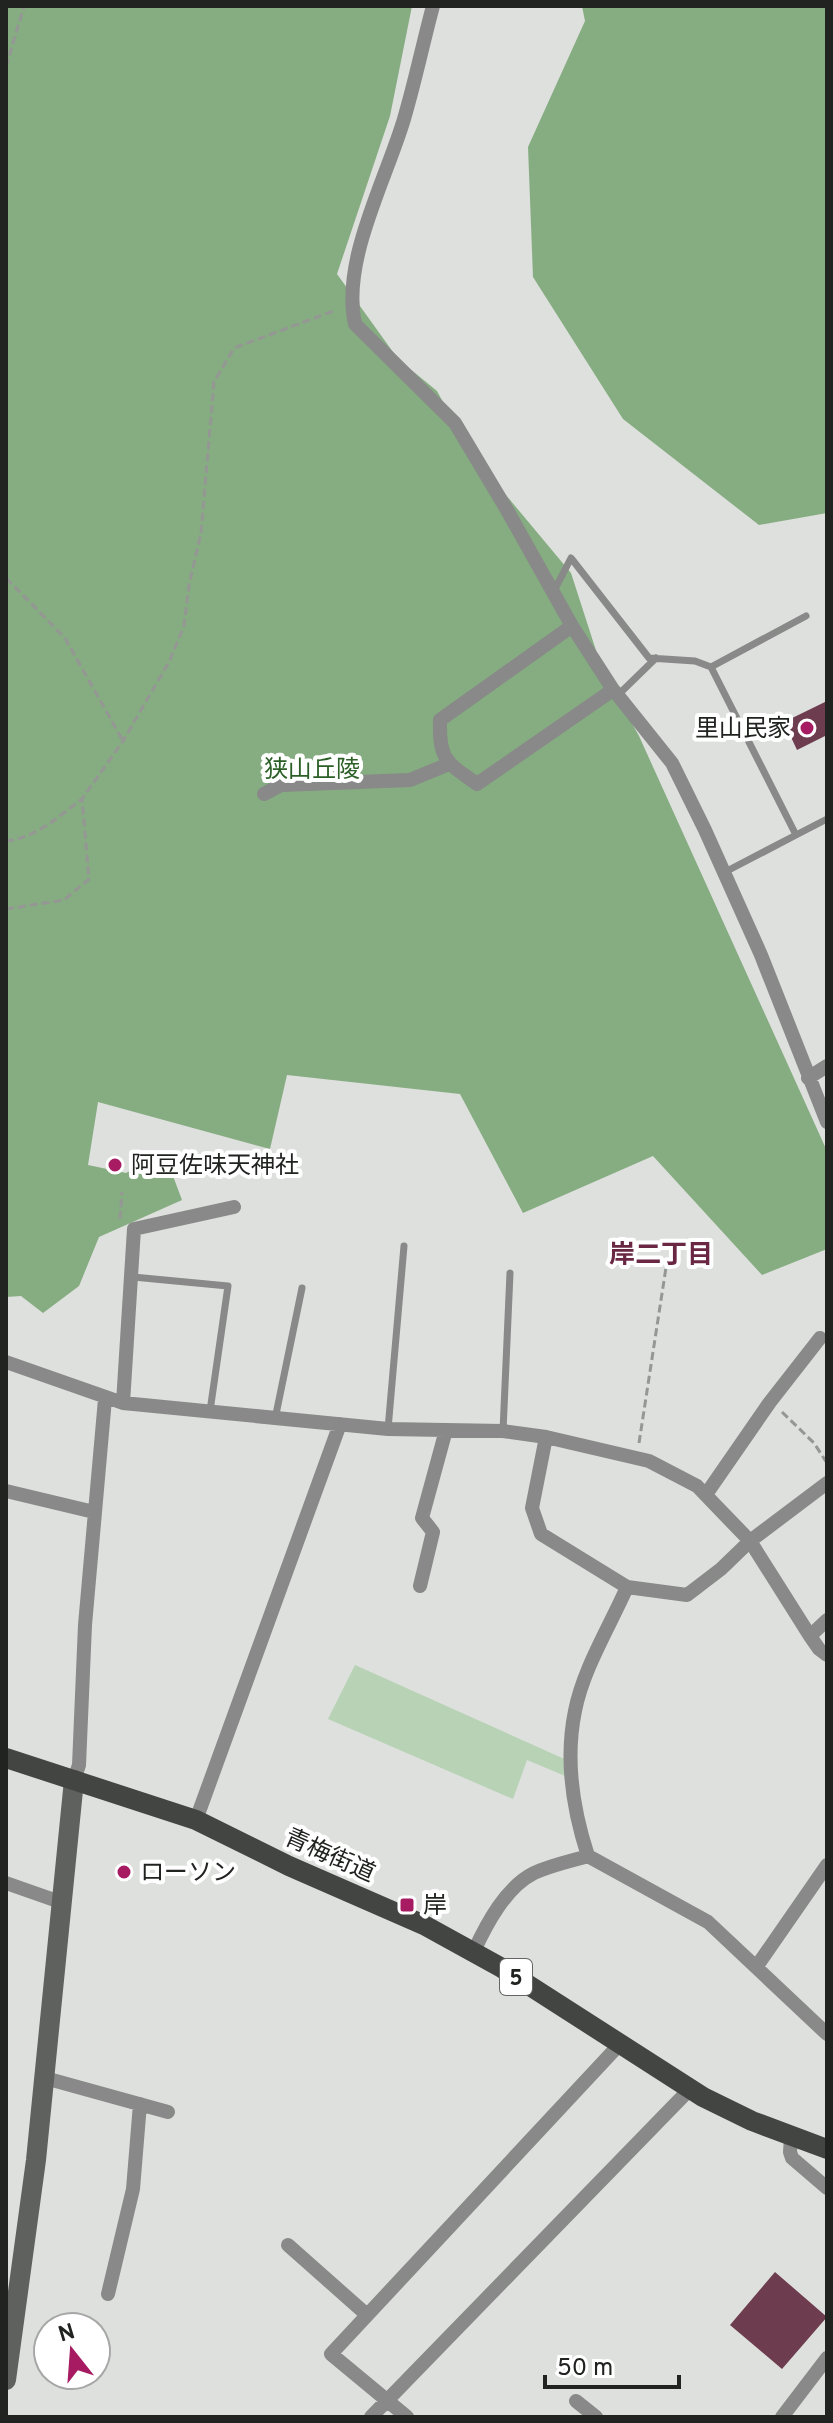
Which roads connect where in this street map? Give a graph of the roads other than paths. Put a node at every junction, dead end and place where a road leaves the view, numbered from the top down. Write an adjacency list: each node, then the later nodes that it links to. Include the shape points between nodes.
1 (433, 6): 2 (street, via 404,119 358,250 350,304 355,324 455,423)
2 (553, 593): 4 (street); 5 (lane, via 571,558 633,640 649,658)
3 (806, 616): 6 (lane)
4 (572, 626): 7 (street); 8 (street, via 440,720 440,746)
5 (656, 658): 6 (lane); 7 (lane)
6 (711, 667): 11 (lane)
7 (615, 691): 8 (street, via 477,784); 12 (street, via 672,763)
8 (449, 764): 9 (street, via 410,780 281,785)
9 (264, 794)
10 (827, 819): 11 (lane)
11 (796, 835): 12 (lane)
12 (723, 873): 14 (street)
13 (827, 1066): 14 (street)
14 (808, 1078): 15 (street)
15 (827, 1122)
16 (234, 1207): 19 (street, via 134,1229)
17 (404, 1246): 28 (lane)
18 (510, 1273): 30 (lane)
19 (133, 1277): 24 (street); 25 (lane, via 228,1286)
20 (302, 1288): 26 (lane)
21 (820, 1338): 34 (street)
22 (6, 1362): 23 (street)
23 (105, 1399): 24 (street); 35 (street)
24 (123, 1403): 25 (street)
25 (210, 1411): 26 (street)
26 (275, 1419): 27 (street)
27 (340, 1424): 28 (street); 44 (street)
28 (388, 1429): 29 (street)
29 (446, 1430): 30 (street); 37 (street, via 422,1518 433,1532)
30 (503, 1431): 31 (street)
31 (546, 1437): 34 (street, via 649,1461); 38 (street, via 532,1508 541,1534)
32 (827, 1483): 36 (street)
33 (6, 1491): 35 (street)
34 (707, 1493): 36 (street)
35 (94, 1512): 43 (street)
36 (750, 1541): 38 (street, via 687,1595); 40 (street)
37 (420, 1586)
38 (627, 1587): 45 (street, via 575,1710 572,1785)
39 (827, 1620): 40 (street)
40 (810, 1636): 41 (street)
41 (827, 1655)
42 (6, 1758): 43 (main road, 青梅街道 / 5)
43 (74, 1780): 44 (main road, 青梅街道 / 5); 48 (street)
44 (196, 1820): 49 (main road, 青梅街道 / 5)
45 (588, 1856): 49 (street, via 533,1873 502,1902); 50 (street, via 708,1922)
46 (827, 1865): 50 (street)
47 (6, 1883): 48 (street)
48 (63, 1903): 53 (street)
49 (474, 1951): 52 (main road, 青梅街道 / 5)
50 (757, 1966): 51 (street)
51 (827, 2034)
52 (619, 2045): 54 (main road, 青梅街道 / 5); 62 (street)
53 (45, 2078): 55 (street); 64 (street)
54 (689, 2090): 57 (main road, 青梅街道 / 5); 65 (street)
55 (140, 2104): 56 (street); 61 (street, via 133,2189)
56 (168, 2112)
57 (791, 2137): 58 (main road, 青梅街道 / 5); 59 (street, via 792,2158)
58 (827, 2149)
59 (827, 2188)
60 (288, 2245): 62 (street)
61 (108, 2294)
62 (367, 2315): 65 (street, via 331,2354)
63 (827, 2358): 70 (street)
64 (6, 2377)
65 (389, 2401): 67 (street); 68 (street)
66 (576, 2401): 69 (street)
67 (371, 2417)
68 (407, 2417)
69 (596, 2417)
70 (782, 2417)

